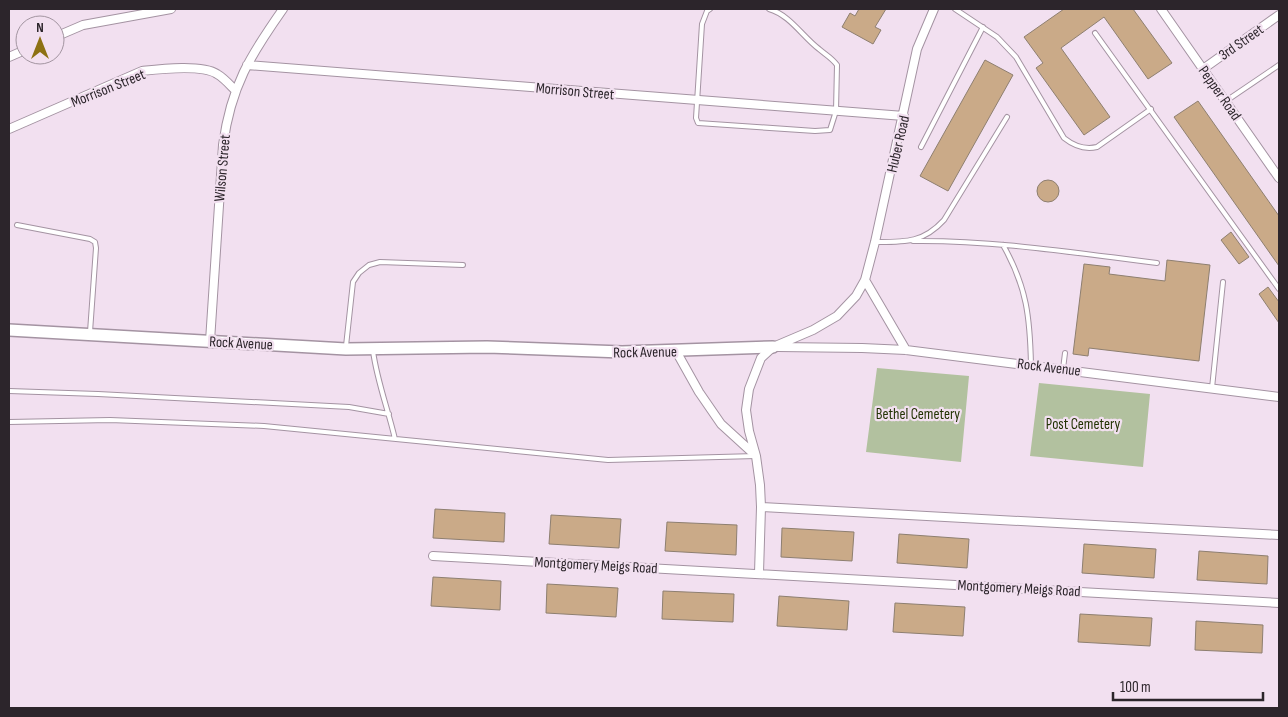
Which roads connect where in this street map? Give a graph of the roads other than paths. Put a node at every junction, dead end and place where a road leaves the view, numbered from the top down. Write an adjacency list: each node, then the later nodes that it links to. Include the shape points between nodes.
1 (166, 9): 10 (street, via 83,25)
2 (283, 9): 12 (street, Wilson Street)
3 (710, 9): 16 (lane, via 702,24)
4 (769, 9): 19 (lane, via 788,20 834,60 837,65)
5 (934, 9): 20 (street, Huber Road, via 917,48)
6 (955, 9): 9 (lane)
7 (1161, 9): 14 (street, Pepper Road)
8 (1279, 15): 14 (street, 3rd Street)
9 (983, 27): 18 (lane, via 1016,57 1064,138 1071,144 1089,148 1097,146); 23 (lane)
10 (65, 33)
11 (1095, 33): 18 (lane)
12 (246, 64): 15 (street, Wilson Street); 16 (street, Morrison Street)
13 (1279, 65): 17 (lane)
14 (1203, 69): 17 (street, Pepper Road)
15 (235, 90): 22 (street, Morrison Street, via 216,73 191,68 142,71); 36 (street, Wilson Street, via 223,144)
16 (697, 100): 19 (street, Morrison Street); 19 (lane, via 698,122 751,127 827,132)
17 (1226, 101): 24 (street, Pepper Road)
18 (1151, 110): 33 (lane)
19 (836, 111): 20 (street, Morrison Street)
20 (904, 116): 27 (street, Huber Road)
21 (1007, 117): 26 (lane, via 944,220)
22 (9, 129)
23 (921, 146)
24 (1279, 178)
25 (17, 224): 35 (lane, via 95,242)
26 (913, 241): 27 (lane); 28 (lane)
27 (876, 242): 31 (street, Huber Road)
28 (1003, 245): 29 (lane); 43 (lane, via 1023,288 1029,318)
29 (1157, 263)
30 (463, 265): 38 (lane, via 380,262 369,265 353,282)
31 (865, 280): 37 (street, Huber Road, via 856,296 837,316); 40 (street)
32 (1223, 282): 45 (lane)
33 (1279, 289)
34 (9, 330): 35 (street, Rock Avenue)
35 (90, 334): 36 (street, Rock Avenue)
36 (210, 341): 38 (street, Rock Avenue)
37 (773, 347): 40 (street, Rock Avenue); 41 (street, Rock Avenue); 51 (street, via 761,358 749,389 746,410)
38 (346, 349): 39 (street, Rock Avenue)
39 (372, 349): 41 (street, Rock Avenue, via 487,347 581,352); 48 (lane)
40 (906, 350): 43 (street, Rock Avenue)
41 (676, 352): 51 (street, via 721,424)
42 (1065, 353): 44 (lane)
43 (1031, 365): 44 (street, Rock Avenue)
44 (1063, 369): 45 (street, Rock Avenue)
45 (1212, 388): 47 (street, Rock Avenue)
46 (9, 392): 48 (lane, via 349,407)
47 (1279, 397)
48 (389, 414): 50 (lane)
49 (9, 422): 50 (lane, via 110,420 264,426)
50 (395, 439): 51 (lane, via 608,460)
51 (756, 456): 52 (street)
52 (761, 507): 53 (street); 55 (street)
53 (1279, 535)
54 (433, 556): 55 (street, Montgomery Meigs Road)
55 (759, 573): 56 (street, Montgomery Meigs Road)
56 (1279, 603)

